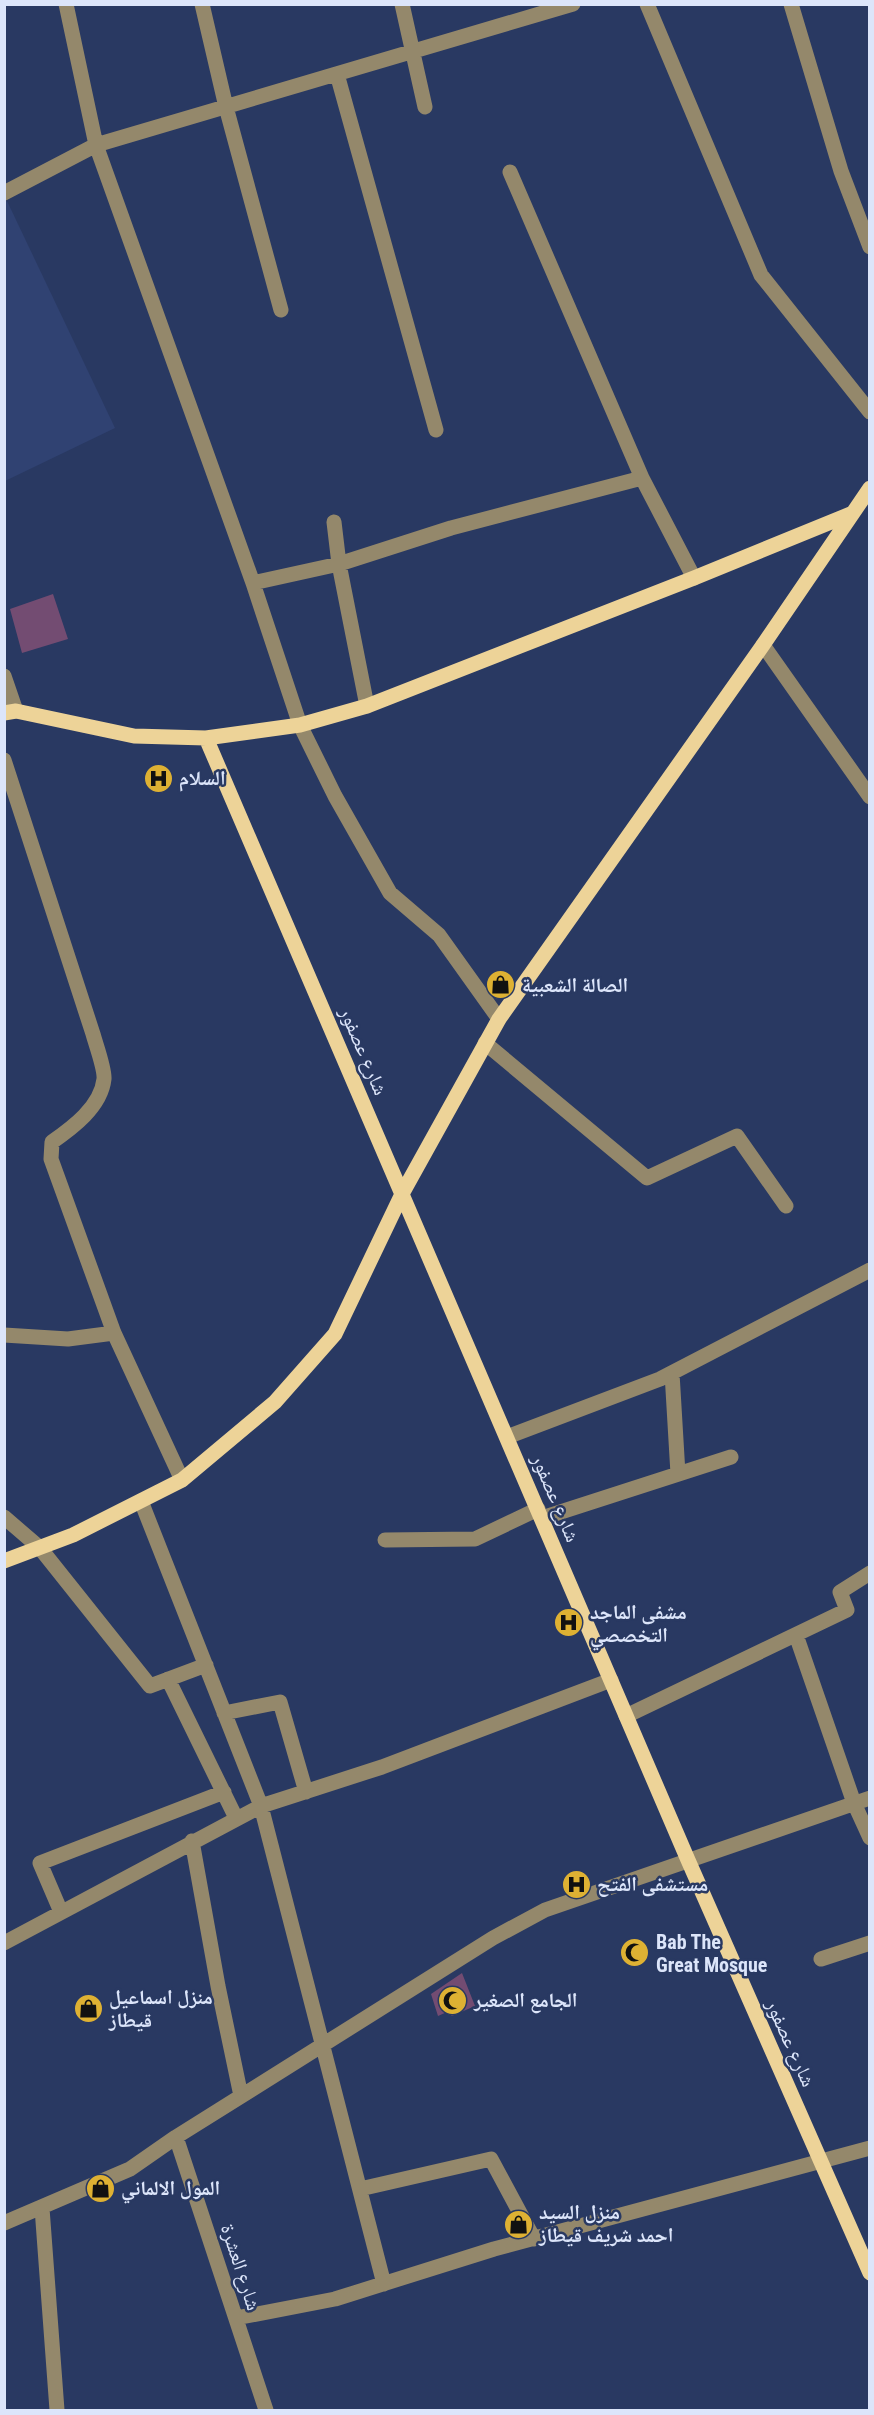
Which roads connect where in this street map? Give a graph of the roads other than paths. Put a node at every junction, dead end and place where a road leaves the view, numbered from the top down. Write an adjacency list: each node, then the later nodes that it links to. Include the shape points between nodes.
1 (66, 4): 11 (street)
2 (202, 4): 9 (street)
3 (402, 4): 7 (street)
4 (573, 4): 7 (street)
5 (647, 4): 16 (street, via 761,275)
6 (791, 4): 14 (street, via 841,171)
7 (413, 52): 8 (street); 10 (street)
8 (336, 74): 9 (street); 17 (street)
9 (226, 107): 11 (street); 15 (street)
10 (425, 107)
11 (96, 145): 13 (street); 25 (street)
12 (510, 172): 18 (street)
13 (4, 193)
14 (870, 246)
15 (281, 310)
16 (870, 412)
17 (436, 430)
18 (642, 478): 23 (street, via 451,528); 24 (street)
19 (870, 488): 21 (main road)
20 (870, 506): 21 (main road)
21 (853, 513): 24 (main road); 26 (main road)
22 (334, 522): 23 (street)
23 (339, 564): 25 (street); 28 (street)
24 (694, 578): 28 (main road)
25 (254, 583): 30 (street)
26 (763, 645): 33 (street); 34 (main road)
27 (4, 676): 29 (street)
28 (367, 706): 30 (main road)
29 (10, 712): 31 (main road, via 134,736)
30 (300, 725): 31 (main road); 34 (street, via 390,893 439,935)
31 (206, 738): 36 (main road, شارع عصفور)
32 (4, 760): 39 (street, via 104,1078 96,1101 52,1143 51,1159)
33 (870, 797)
34 (499, 1019): 35 (main road)
35 (485, 1043): 36 (main road); 37 (street, via 647,1178 737,1136)
36 (403, 1192): 42 (main road, شارع عصفور); 45 (main road, via 335,1334 275,1402)
37 (786, 1206)
38 (870, 1270): 41 (street)
39 (114, 1333): 40 (street, via 68,1339); 45 (street)
40 (4, 1335)
41 (672, 1373): 42 (street); 44 (street)
42 (507, 1437): 47 (main road, شارع عصفور)
43 (731, 1457): 44 (street)
44 (678, 1474): 47 (street)
45 (182, 1480): 46 (main road)
46 (141, 1501): 50 (main road); 54 (street)
47 (540, 1514): 49 (street, via 475,1539); 56 (main road, شارع عصفور)
48 (4, 1517): 50 (street)
49 (385, 1540)
50 (40, 1548): 51 (main road); 55 (street, via 150,1686)
51 (4, 1561)
52 (870, 1573): 53 (street, via 840,1592 847,1610)
53 (796, 1635): 58 (street); 62 (street)
54 (206, 1665): 55 (street); 57 (street)
55 (168, 1679): 59 (street)
56 (611, 1680): 58 (main road, شارع عصفور); 60 (street)
57 (224, 1713): 60 (street, via 280,1702); 63 (street)
58 (627, 1716): 67 (main road, شارع عصفور)
59 (224, 1792): 64 (street); 68 (street, via 40,1863)
60 (306, 1792): 63 (street)
61 (870, 1798): 62 (street)
62 (854, 1803): 65 (street); 67 (street)
63 (261, 1806): 64 (street); 72 (street)
64 (236, 1818): 66 (street)
65 (870, 1838)
66 (192, 1841): 68 (street); 73 (street)
67 (688, 1860): 72 (street, via 545,1910); 76 (main road, شارع عصفور)
68 (61, 1912): 70 (street)
69 (870, 1942): 71 (street)
70 (4, 1943)
71 (821, 1959)
72 (323, 2044): 73 (street); 77 (street)
73 (241, 2096): 74 (street)
74 (176, 2137): 78 (street, via 130,2169); 83 (street, شارع العشرة)
75 (870, 2148): 76 (street)
76 (821, 2163): 80 (street); 81 (main road, شارع عصفور)
77 (360, 2189): 80 (street, via 490,2159); 82 (street)
78 (42, 2208): 79 (street); 84 (street)
79 (5, 2222)
80 (534, 2239): 82 (street)
81 (870, 2273)
82 (384, 2284): 83 (street, via 335,2299)
83 (236, 2318): 85 (street, شارع العشرة)
84 (57, 2410)
85 (266, 2410)

